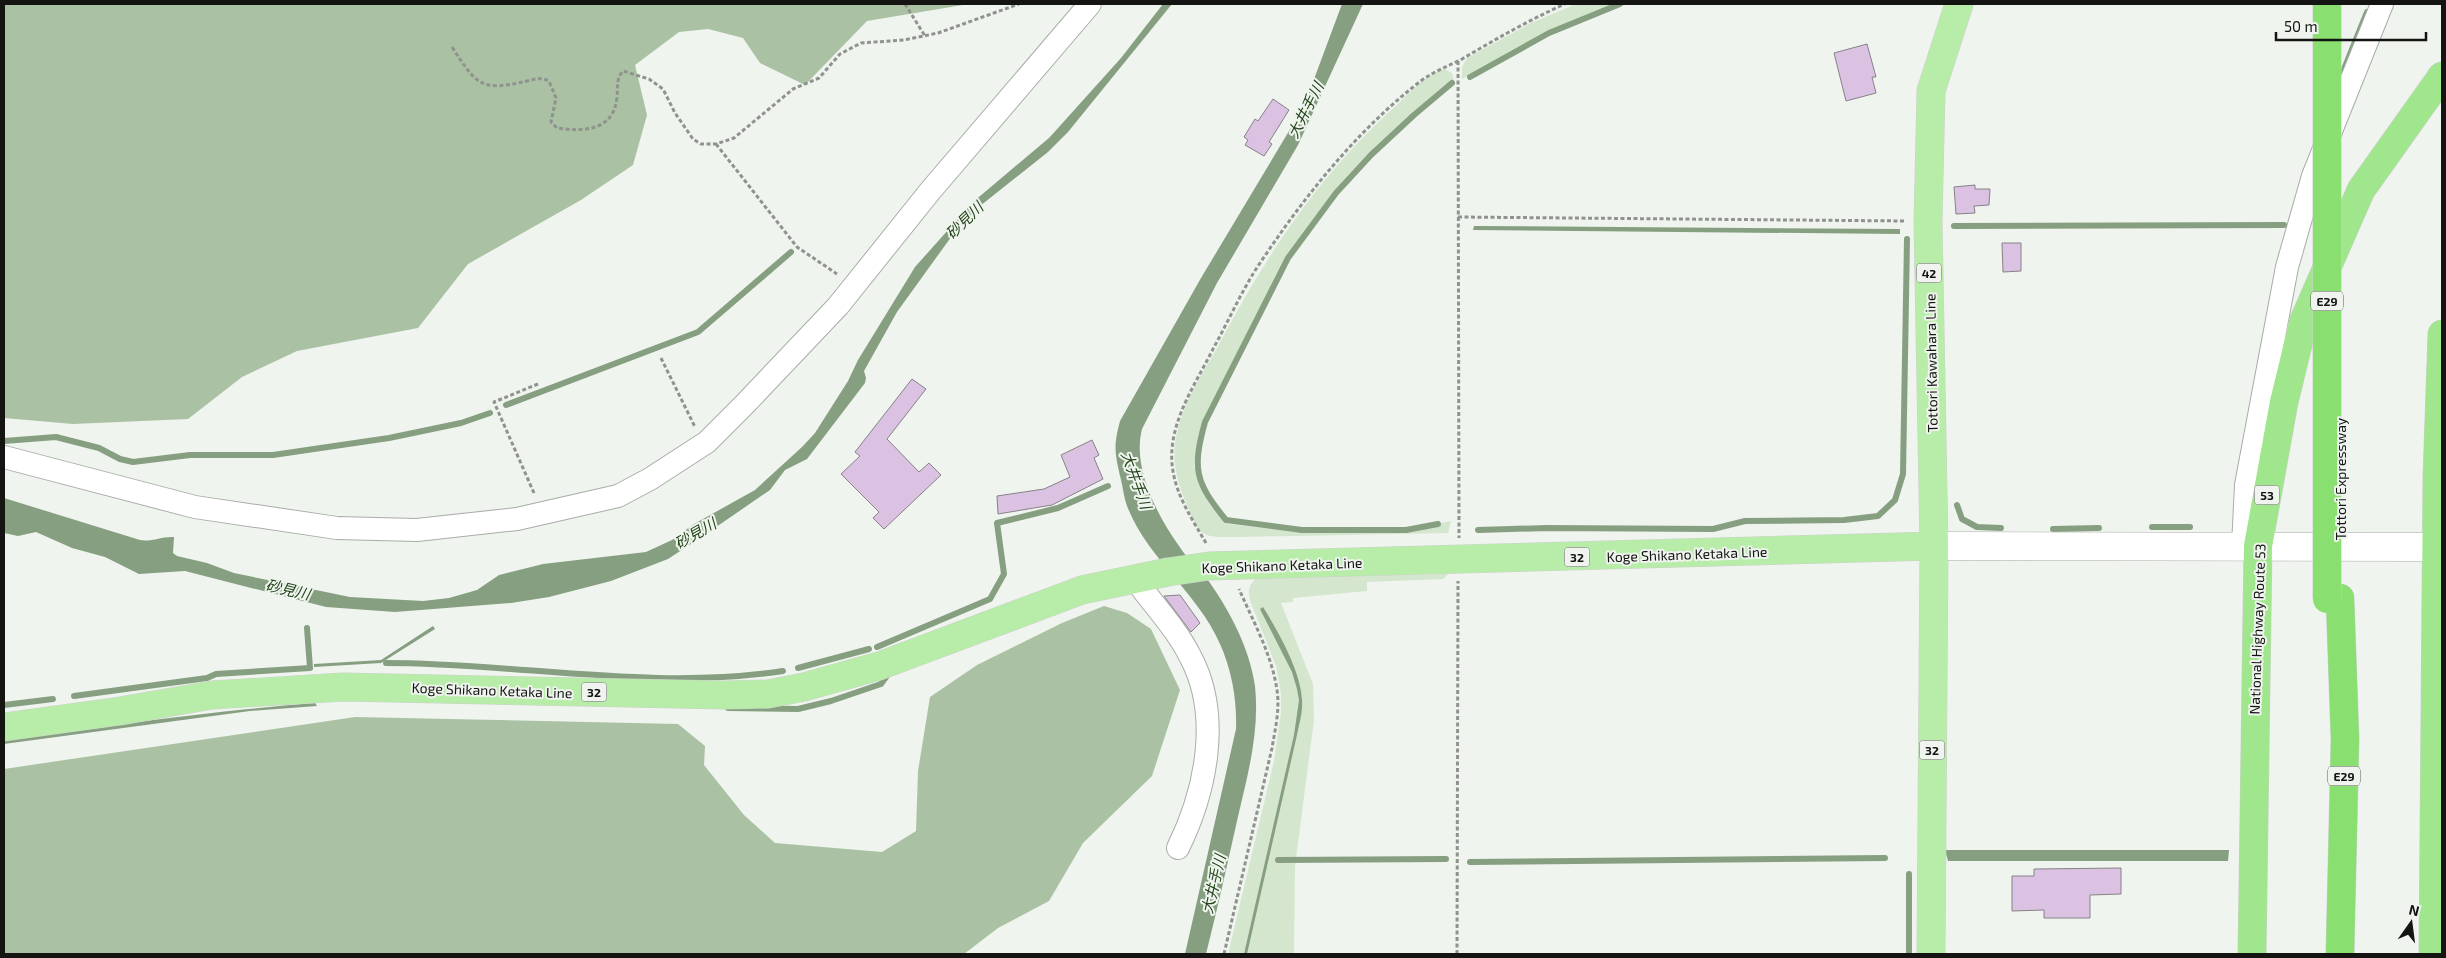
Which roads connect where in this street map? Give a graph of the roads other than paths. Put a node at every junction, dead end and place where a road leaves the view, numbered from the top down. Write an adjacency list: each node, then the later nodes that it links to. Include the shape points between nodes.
1 (1090, 4): 8 (street, via 825,320 703,444 650,480 618,496 516,518 417,530 338,528 196,507)
2 (1958, 4): 9 (main road, Tottori Kawahara Line / 42, via 1931,91 1928,221)
3 (2327, 4): 13 (highway, Tottori Expressway / E29, bridge)
4 (2340, 4): 13 (highway, Tottori Expressway / E29)
5 (2382, 4): 10 (street, via 2313,176 2287,267 2246,485)
6 (2442, 76): 10 (highway, National Highway Route 53 / 53, via 2361,190 2304,320)
7 (2442, 334): 11 (highway)
8 (4, 457)
9 (1934, 546): 10 (street); 12 (main road, Koge Shikano Ketaka Line / 32, via 1215,565); 17 (main road, 32)
10 (2250, 546): 11 (street); 18 (highway, National Highway Route 53 / 53)
11 (2439, 547): 22 (highway)
12 (1134, 578): 14 (main road, Koge Shikano Ketaka Line / 32, via 1082,590 879,666 768,694 343,687 212,695); 16 (street, via 1190,654 1198,672 1207,714 1208,742 1197,800)
13 (2333, 599): 15 (highway, Tottori Expressway / E29); 19 (highway, Tottori Expressway / E29)
14 (4, 726)
15 (2345, 739): 20 (highway, Tottori Expressway / E29); 21 (highway)
16 (1178, 848)
17 (1931, 954)
18 (2252, 954)
19 (2322, 954)
20 (2340, 954)
21 (2358, 954)
22 (2433, 954)

